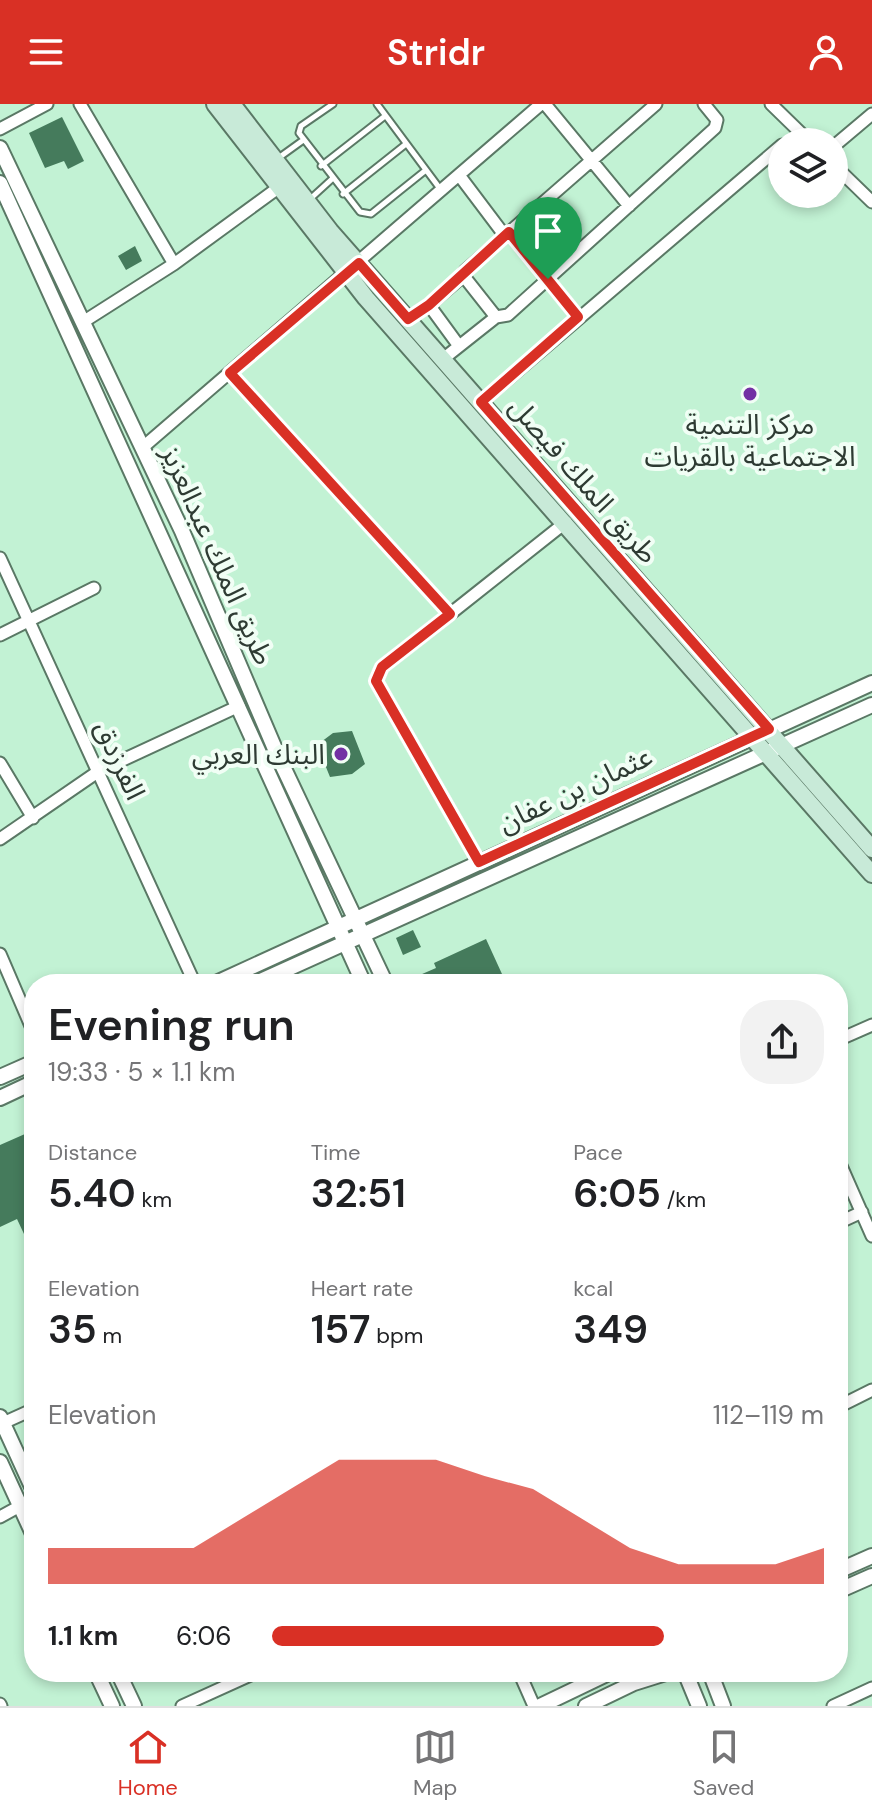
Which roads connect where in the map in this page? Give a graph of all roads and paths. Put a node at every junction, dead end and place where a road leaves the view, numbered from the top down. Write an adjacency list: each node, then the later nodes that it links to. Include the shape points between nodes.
1 (47, 104): 14 (street)
2 (80, 104): 35 (street)
3 (215, 104): 28 (main road, طريق الملك فيصل)
4 (232, 104): 20 (main road, طريق الملك فيصل)
5 (333, 104): 16 (lane, via 301,126)
6 (377, 104): 12 (lane)
7 (543, 104): 21 (street); 24 (street)
8 (656, 104): 21 (street)
9 (704, 104): 33 (street, via 717,120 715,128)
10 (771, 104): 13 (street)
11 (872, 114): 15 (street)
12 (385, 116): 17 (lane); 22 (lane)
13 (795, 128)
14 (0, 129)
15 (848, 134)
16 (302, 141): 20 (lane); 22 (lane)
17 (406, 144): 23 (lane); 30 (lane)
18 (0, 148): 43 (street, طريق الملك عبدالعزيز)
19 (768, 157): 41 (street)
20 (275, 160): 31 (main road, طريق الملك فيصل)
21 (591, 161): 33 (street); 34 (street)
22 (321, 166): 25 (lane)
23 (426, 170): 29 (lane); 30 (lane, via 371,214 360,212)
24 (459, 175): 29 (street); 34 (street)
25 (332, 179): 30 (lane); 31 (lane)
26 (848, 179): 32 (street)
27 (0, 183): 57 (street, طريق الملك عبدالعزيز)
28 (278, 188): 35 (street); 36 (main road, طريق الملك فيصل)
29 (442, 190): 36 (street)
30 (343, 194)
31 (308, 201): 36 (main road, طريق الملك فيصل)
32 (872, 202)
33 (629, 206): 38 (street)
34 (507, 234): 37 (street); 38 (street)
35 (174, 264): 43 (street)
36 (352, 268): 42 (main road, طريق الملك فيصل); 46 (street); 49 (main road, طريق الملك فيصل)
37 (464, 275): 39 (street); 40 (street)
38 (548, 279): 40 (street, via 508,315); 41 (street)
39 (429, 305): 42 (street); 44 (street)
40 (496, 317): 44 (street)
41 (578, 317): 47 (street)
42 (408, 319): 45 (main road, طريق الملك فيصل)
43 (83, 322): 48 (street, طريق الملك عبدالعزيز)
44 (459, 346): 45 (street)
45 (443, 359): 47 (main road, طريق الملك فيصل)
46 (230, 373): 48 (street); 52 (street)
47 (481, 402): 58 (main road, طريق الملك فيصل)
48 (142, 448): 69 (street, طريق الملك عبدالعزيز)
49 (566, 522): 52 (street); 59 (main road, طريق الملك فيصل)
50 (0, 558): 53 (street, الفرزدق)
51 (94, 588): 53 (street)
52 (450, 614): 67 (street, via 382,667 376,681)
53 (27, 618): 54 (street); 63 (street, الفرزدق)
54 (0, 635)
55 (872, 683): 58 (street, عثمان بن عفان)
56 (872, 705): 60 (street, عثمان بن عفان)
57 (239, 706): 63 (street); 70 (street, طريق الملك عبدالعزيز)
58 (769, 729): 59 (street, عثمان بن عفان); 60 (main road, طريق الملك فيصل)
59 (751, 737): 61 (main road, طريق الملك فيصل); 67 (street, عثمان بن عفان)
60 (785, 746): 61 (street, عثمان بن عفان); 66 (main road, طريق الملك فيصل)
61 (766, 752): 68 (main road, طريق الملك فيصل); 71 (street, عثمان بن عفان)
62 (0, 763): 64 (street)
63 (99, 771): 64 (street); 74 (street, الفرزدق)
64 (33, 818): 65 (street)
65 (0, 839)
66 (872, 849)
67 (479, 862): 69 (street, عثمان بن عفان)
68 (872, 874)
69 (356, 919): 70 (street, عثمان بن عفان); 71 (street, طريق الملك عبدالعزيز)
70 (337, 927): 72 (street, طريق الملك عبدالعزيز); 75 (street, عثمان بن عفان)
71 (363, 935): 72 (street, عثمان بن عفان); 78 (street, طريق الملك عبدالعزيز)
72 (345, 943): 76 (street, عثمان بن عفان); 77 (street, طريق الملك عبدالعزيز)
73 (0, 954): 79 (street)
74 (190, 974)
75 (236, 974)
76 (276, 974)
77 (359, 974)
78 (381, 974)
79 (24, 1010)
80 (872, 1025): 81 (street)
81 (848, 1036)
82 (24, 1066): 83 (street)
83 (0, 1077)
84 (24, 1087): 85 (street)
85 (0, 1098)
86 (848, 1181): 87 (street)
87 (862, 1212): 88 (street); 89 (street)
88 (848, 1218)
89 (872, 1236)
90 (872, 1390): 91 (street)
91 (848, 1402)
92 (24, 1412): 93 (street)
93 (1, 1420): 95 (street)
94 (0, 1462): 96 (street)
95 (24, 1469)
96 (20, 1506): 97 (street); 98 (street)
97 (24, 1515)
98 (0, 1517)
99 (872, 1556): 100 (street)
100 (848, 1567)
101 (872, 1576): 102 (street)
102 (848, 1587)
103 (101, 1682): 112 (street)
104 (123, 1682): 113 (street)
105 (235, 1682): 114 (street)
106 (524, 1682): 115 (street)
107 (589, 1682): 115 (street)
108 (637, 1682): 116 (street)
109 (689, 1682): 117 (street)
110 (714, 1682): 118 (street)
111 (872, 1688): 119 (street)
112 (112, 1706)
113 (134, 1706)
114 (182, 1706)
115 (537, 1706)
116 (586, 1706)
117 (699, 1706)
118 (723, 1706)
119 (833, 1706)

